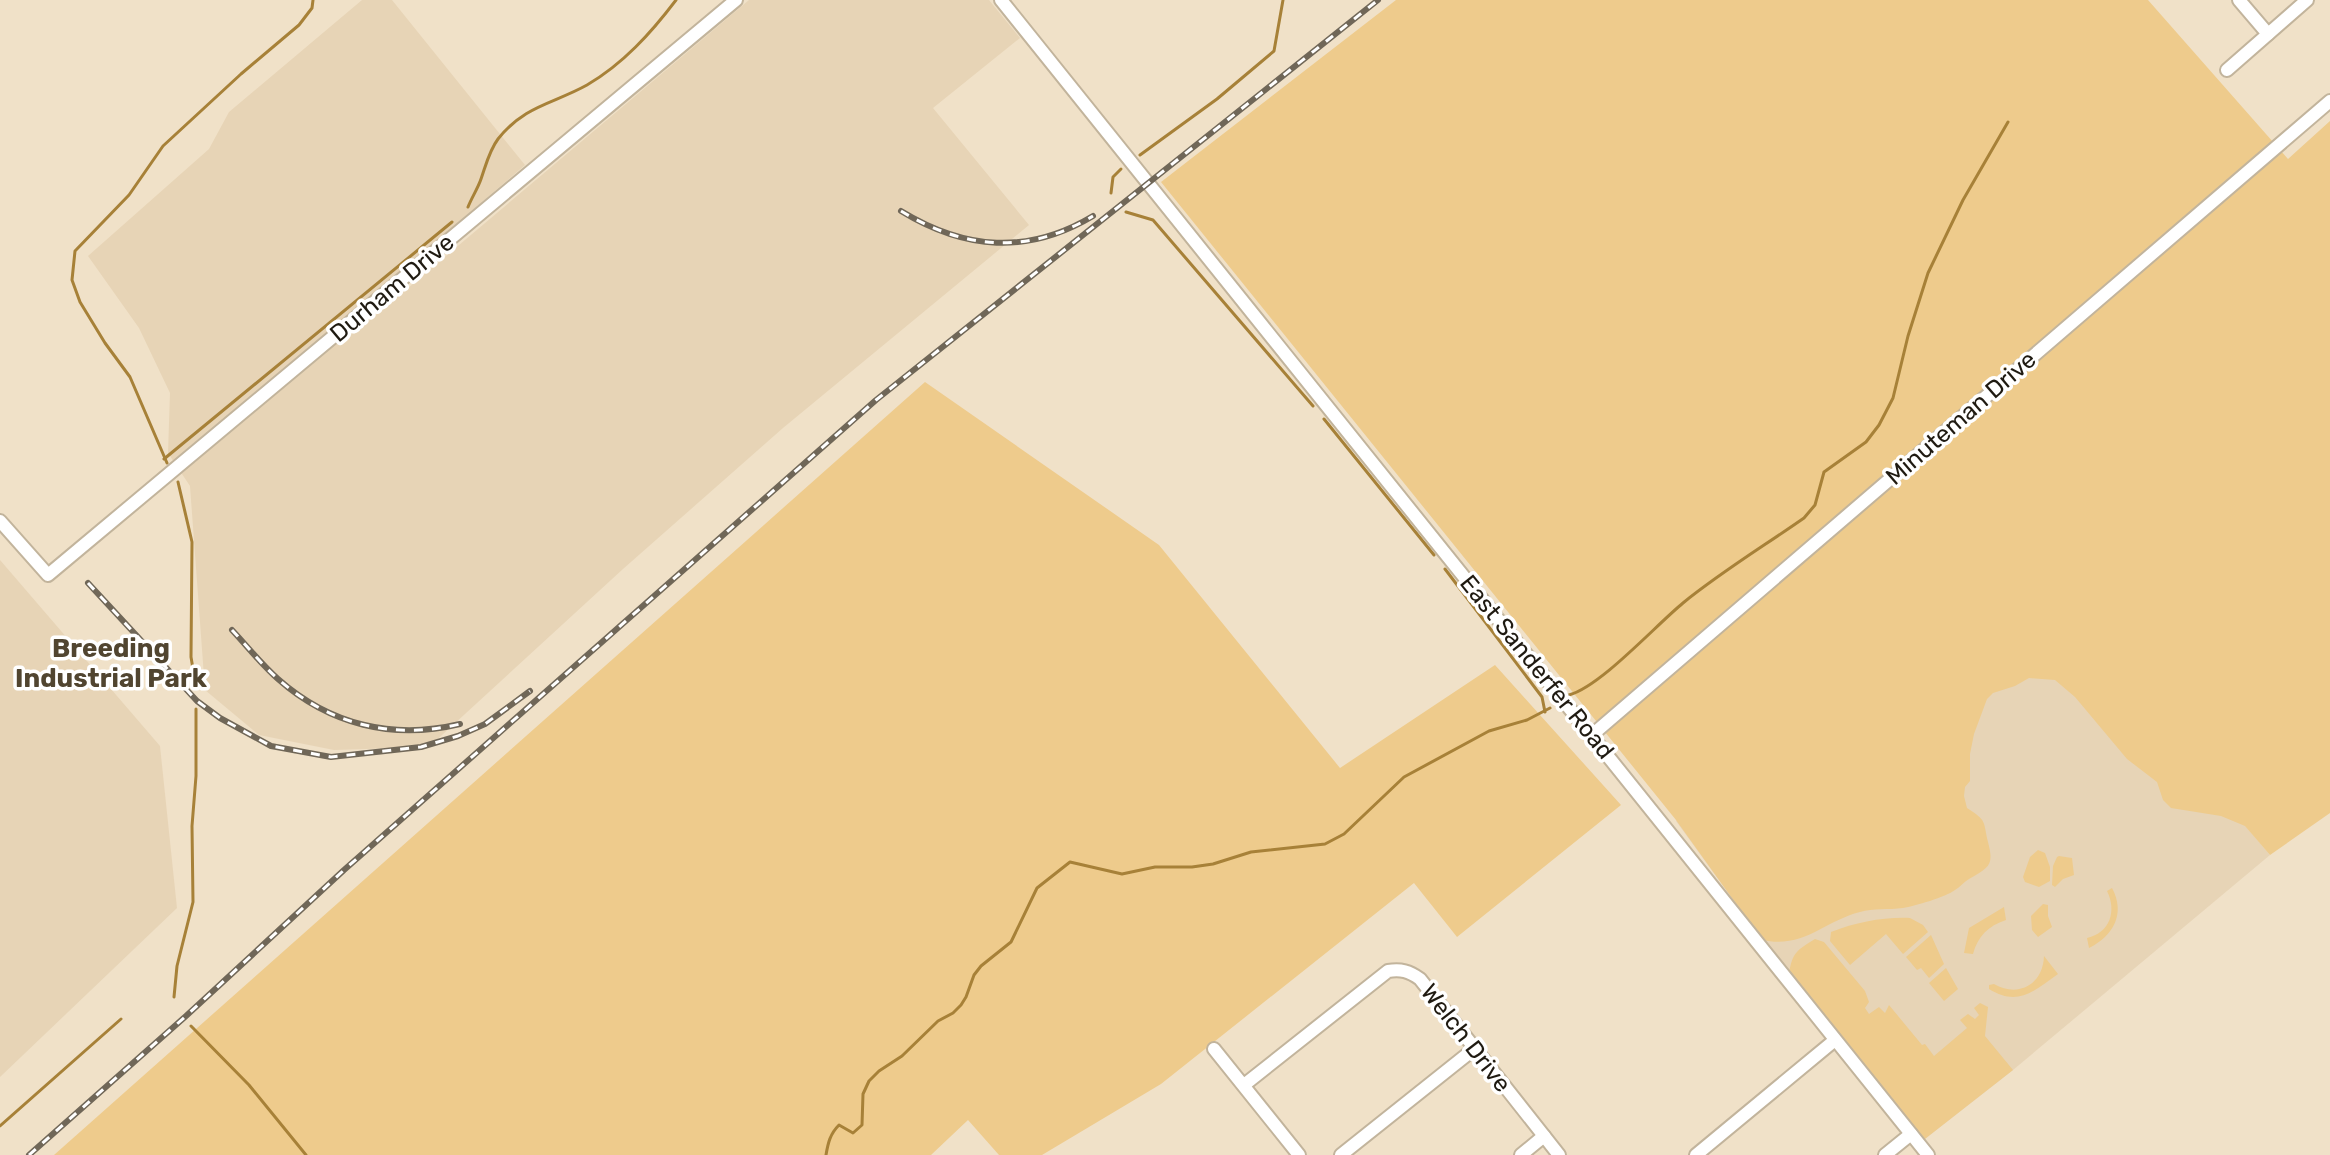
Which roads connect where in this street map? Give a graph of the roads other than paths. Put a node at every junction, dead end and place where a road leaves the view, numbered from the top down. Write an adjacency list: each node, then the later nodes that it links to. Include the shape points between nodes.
1 (736, 0): 8 (street, Durham Drive, via 48,575)
2 (1001, 0): 9 (street, East Sanderfer Road)
3 (2239, 0): 5 (street)
4 (2307, 0): 5 (street)
5 (2268, 34): 6 (street)
6 (2227, 70)
7 (2330, 101): 9 (street, Minuteman Drive)
8 (0, 521)
9 (1592, 735): 10 (street, East Sanderfer Road)
10 (1835, 1040): 14 (street, East Sanderfer Road); 20 (street)
11 (1214, 1049): 13 (street)
12 (1474, 1049): 13 (street, Welch Drive, via 1420,979 1410,972 1388,971); 15 (street, Welch Drive); 17 (street)
13 (1244, 1085): 16 (street)
14 (1911, 1134): 21 (street); 22 (street, East Sanderfer Road)
15 (1544, 1136): 18 (street); 19 (street, Welch Drive)
16 (1299, 1155)
17 (1341, 1155)
18 (1521, 1155)
19 (1559, 1155)
20 (1696, 1155)
21 (1885, 1155)
22 (1928, 1155)

